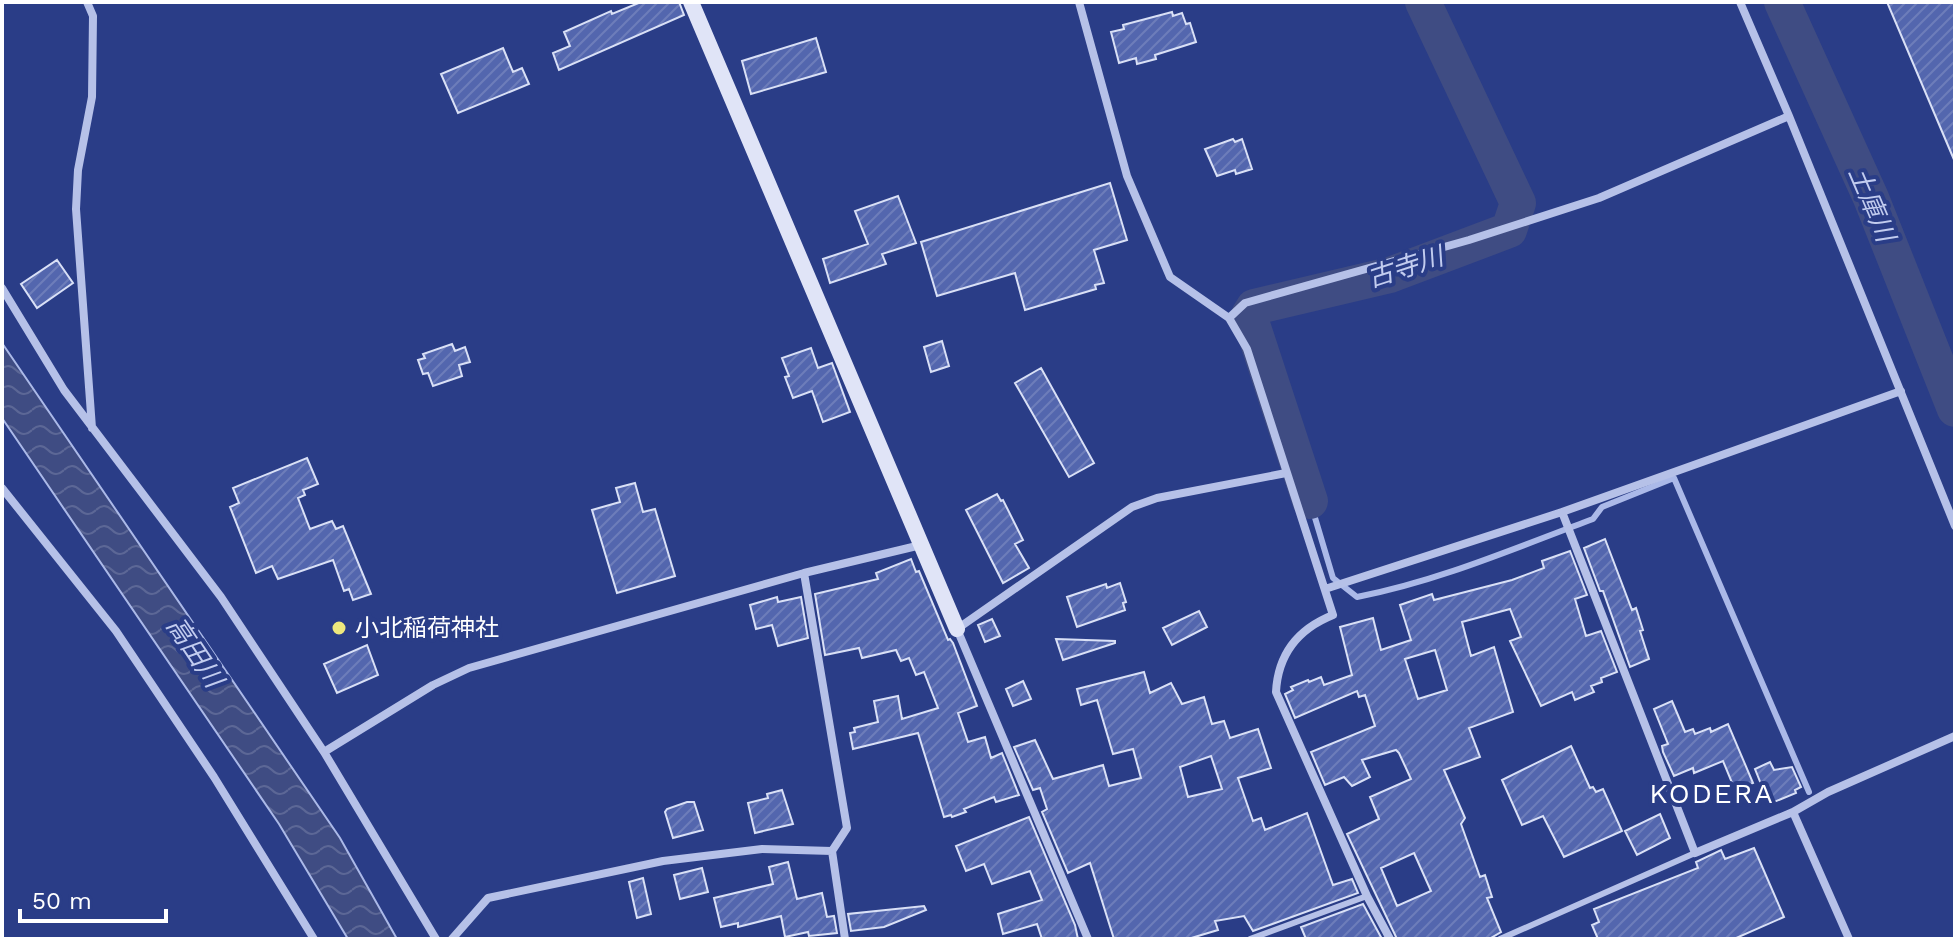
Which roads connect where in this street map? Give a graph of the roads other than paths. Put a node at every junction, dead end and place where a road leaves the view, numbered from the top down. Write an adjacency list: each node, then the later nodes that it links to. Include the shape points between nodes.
1 (87, 2): 9 (street, via 93,16 92,97 76,209)
2 (691, 2): 14 (street)
3 (1079, 2): 7 (street, via 1127,176 1170,277)
4 (1740, 2): 5 (street)
5 (1789, 116): 7 (street, via 1599,198 1245,303); 8 (street)
6 (2, 288): 9 (street)
7 (1229, 318): 10 (street, via 1247,349)
8 (1901, 391): 12 (street); 13 (street)
9 (92, 429): 19 (street, via 221,597)
10 (1286, 473): 16 (street); 17 (street, via 1132,507)
11 (2, 488): 24 (street, via 116,631)
12 (1562, 512): 16 (street); 22 (street)
13 (1955, 526)
14 (922, 545): 15 (street); 17 (street)
15 (804, 573): 19 (street, via 469,668); 21 (street, via 847,828)
16 (1325, 589): 23 (street, via 1333,615 1292,641 1277,674 1276,692)
17 (957, 629): 28 (street)
18 (1955, 736): 20 (street)
19 (324, 752): 25 (street)
20 (1793, 812): 22 (street); 32 (street)
21 (832, 851): 26 (street, via 762,849 663,861 488,898); 27 (street)
22 (1695, 853): 31 (lane)
23 (1367, 896): 29 (lane); 30 (street)
24 (314, 939)
25 (436, 939)
26 (452, 939)
27 (845, 939)
28 (1088, 939)
29 (1250, 939)
30 (1390, 939)
31 (1500, 939)
32 (1849, 939)

